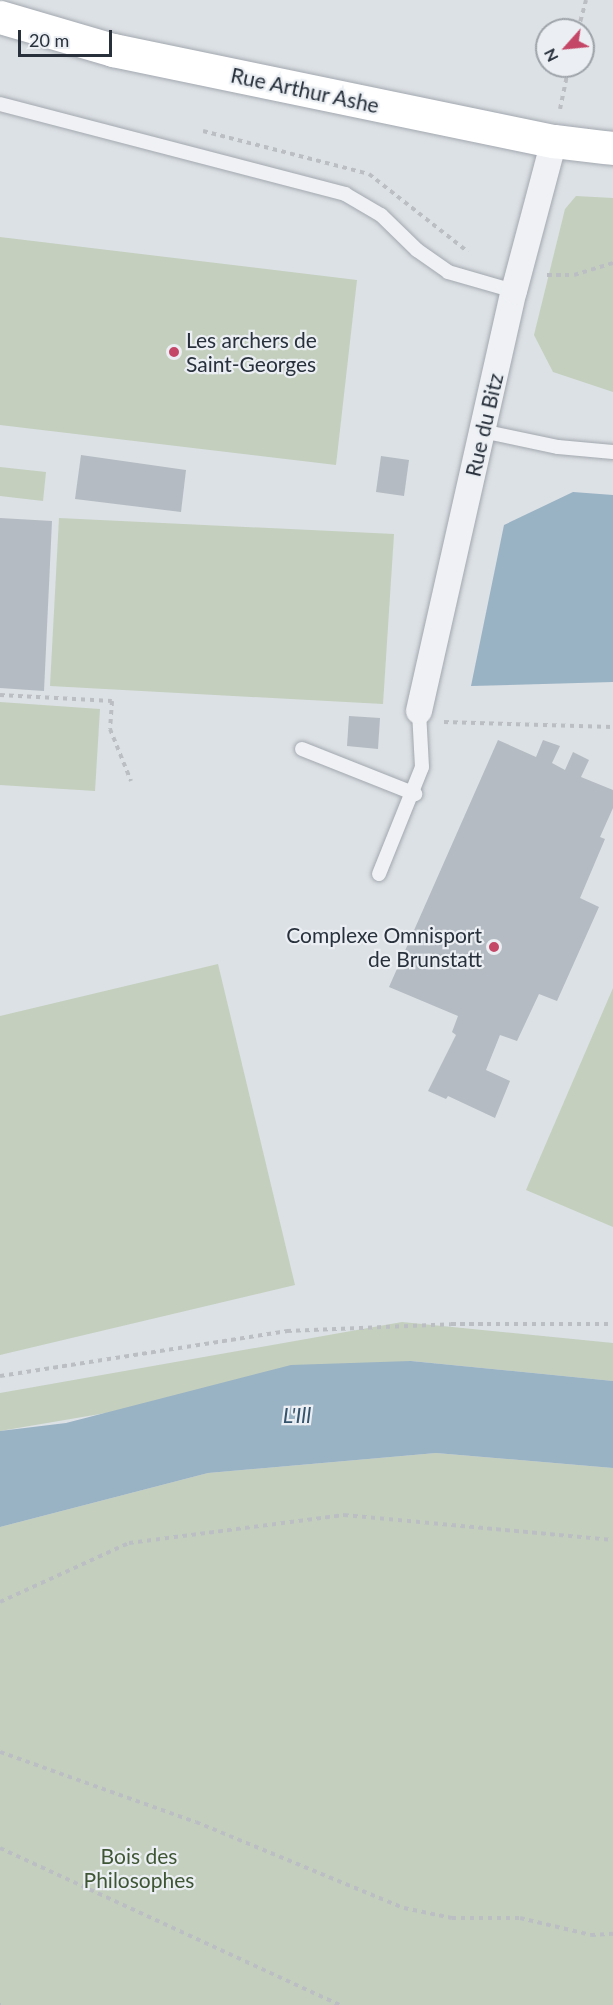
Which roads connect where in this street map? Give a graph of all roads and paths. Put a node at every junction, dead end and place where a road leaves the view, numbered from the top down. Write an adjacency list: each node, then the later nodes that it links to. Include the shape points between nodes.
1 (586, 0): 3 (path)
2 (0, 18): 6 (main road, Rue Arthur Ashe, via 113,50)
3 (581, 18)
4 (567, 78): 6 (path)
5 (0, 104): 8 (lane, via 345,194 381,215 417,250 448,272)
6 (554, 141): 7 (main road, Rue Arthur Ashe); 8 (street, Rue du Bitz)
7 (613, 148)
8 (514, 291): 9 (street, Rue du Bitz)
9 (482, 431): 10 (lane, via 558,447); 12 (street, Rue du Bitz)
10 (613, 452)
11 (0, 695): 15 (path, via 112,701 110,729)
12 (419, 716): 13 (path); 16 (lane, via 422,767)
13 (613, 727)
14 (302, 749): 16 (lane)
15 (131, 781)
16 (415, 794): 17 (lane)
17 (379, 874)
18 (613, 1324): 19 (path, via 451,1324 287,1332)
19 (0, 1376)
20 (613, 1540): 21 (path, via 344,1515 129,1544)
21 (0, 1602)
22 (0, 1752): 24 (path, via 196,1822 404,1908 452,1918 520,1918 591,1935)
23 (0, 1848): 25 (path)
24 (613, 1934)
25 (340, 2005)

